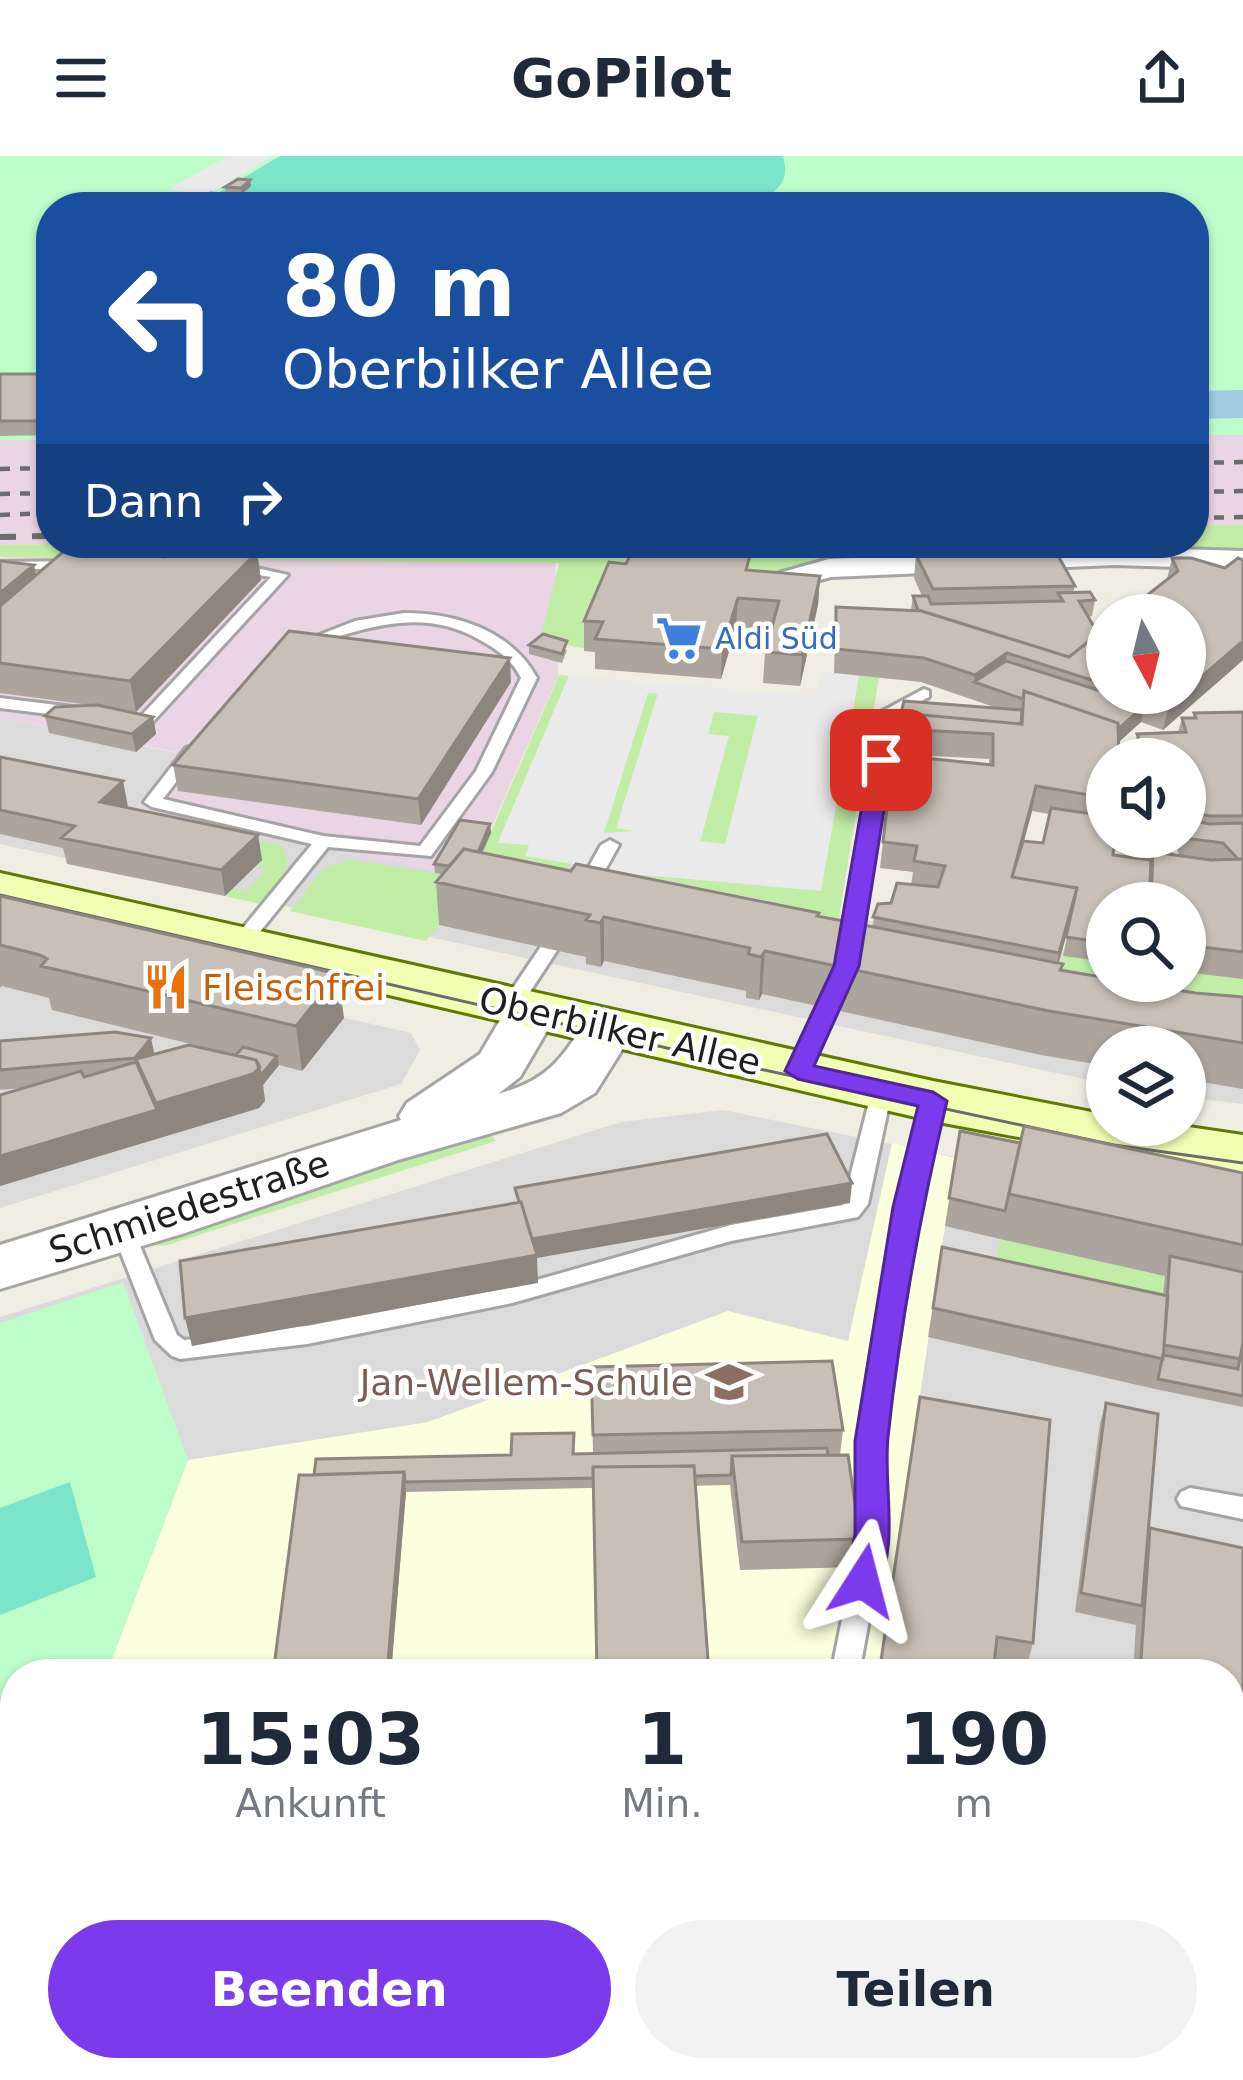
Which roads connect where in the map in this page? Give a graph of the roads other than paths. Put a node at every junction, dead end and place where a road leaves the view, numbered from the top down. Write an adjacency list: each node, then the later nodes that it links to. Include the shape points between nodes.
1 (1243, 560): 5 (street, via 868,574 829,568)
2 (88, 563): 3 (lane)
3 (0, 566)
4 (220, 566): 10 (lane, via 281,575 144,722)
5 (790, 579)
6 (372, 643): 8 (lane, via 306,640 353,624 422,616 456,621)
7 (479, 656): 8 (lane)
8 (521, 660): 12 (lane, via 529,678 484,772 424,852)
9 (924, 694): 20 (lane, via 889,712 890,761)
10 (0, 703)
11 (200, 742): 12 (lane, via 152,802)
12 (323, 841): 18 (lane)
13 (610, 845): 17 (lane)
14 (1164, 858): 15 (lane, via 1178,872)
15 (1194, 872)
16 (0, 889): 18 (main road, Oberbilker Allee)
17 (577, 907)
18 (240, 944): 22 (main road, Oberbilker Allee)
19 (549, 949): 22 (lane)
20 (849, 953): 21 (lane); 24 (lane)
21 (872, 958)
22 (521, 1009): 23 (main road, Oberbilker Allee); 26 (street, Schmiedestraße, via 501,1065)
23 (608, 1029): 24 (main road, Oberbilker Allee); 26 (street, Schmiedestraße, via 575,1080 541,1100)
24 (798, 1071): 25 (main road, Oberbilker Allee)
25 (908, 1095): 27 (main road, Oberbilker Allee); 28 (lane, via 850,1213 731,1233 512,1295 307,1335 180,1350 167,1340); 32 (lane, via 908,1207 871,1441 872,1534)
26 (377, 1145): 28 (street, Schmiedestraße)
27 (1243, 1156)
28 (123, 1230): 29 (street, Schmiedestraße)
29 (0, 1267)
30 (1190, 1499): 31 (lane)
31 (1243, 1508)
32 (848, 1659)

